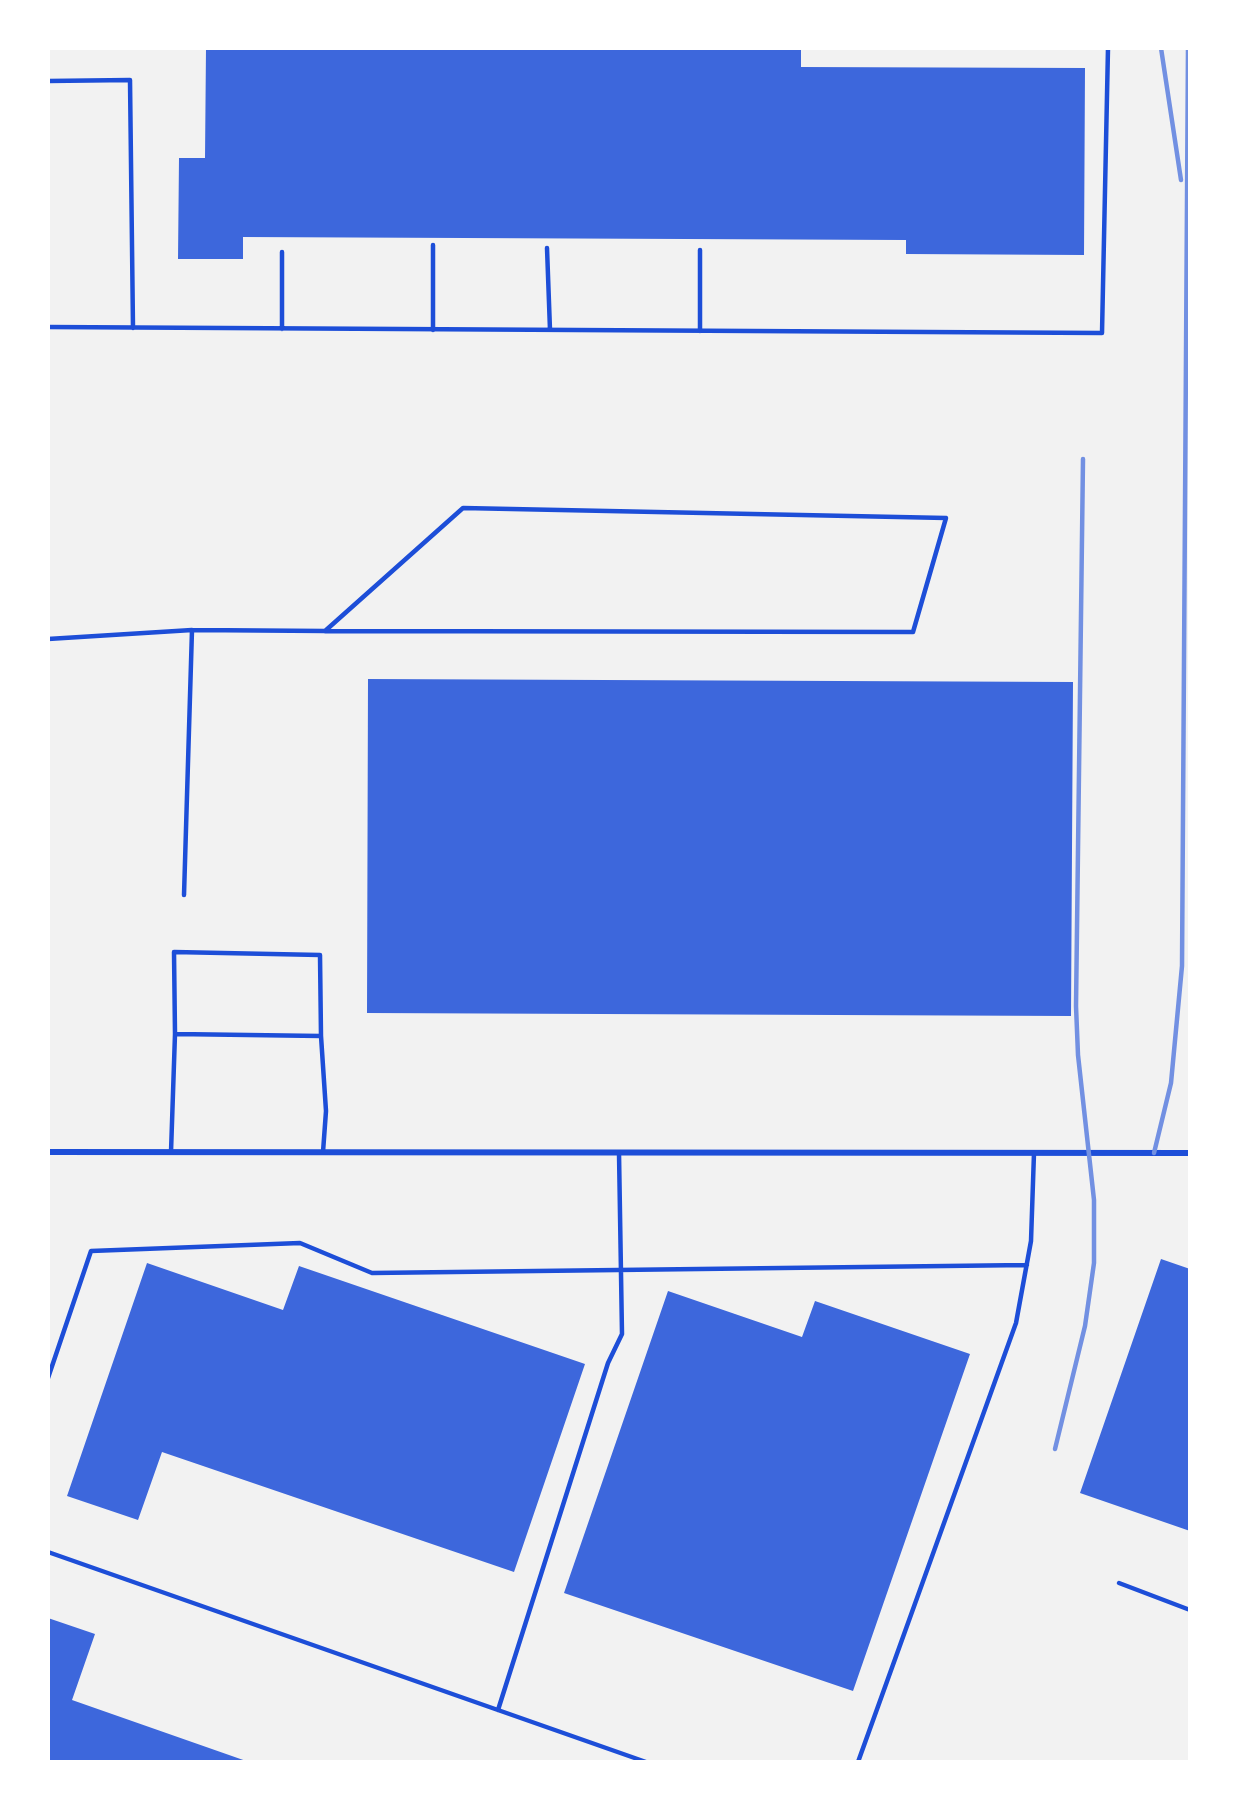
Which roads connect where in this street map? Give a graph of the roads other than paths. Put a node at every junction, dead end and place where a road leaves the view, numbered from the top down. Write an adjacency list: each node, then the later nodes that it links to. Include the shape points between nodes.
1 (1108, 48): 12 (lane, via 1102,333)
2 (48, 81): 8 (lane, via 130,81)
3 (433, 245): 10 (lane)
4 (547, 248): 11 (lane)
5 (700, 250): 12 (lane)
6 (282, 252): 9 (lane)
7 (48, 327): 8 (lane)
8 (133, 328): 9 (lane)
9 (282, 329): 10 (lane)
10 (433, 330): 11 (lane)
11 (550, 330): 12 (lane)
12 (700, 331)
13 (192, 630): 14 (lane); 15 (lane); 16 (lane)
14 (325, 631): 14 (lane, via 914,632 946,518 463,508)
15 (48, 639)
16 (184, 895)
17 (174, 1034): 18 (lane); 18 (lane, via 174,952 320,955); 20 (lane)
18 (321, 1036): 21 (lane, via 326,1111)
19 (48, 1152): 20 (street)
20 (171, 1152): 21 (street)
21 (323, 1152): 22 (street)
22 (619, 1153): 23 (street); 26 (lane)
23 (1034, 1153): 24 (street); 25 (lane)
24 (1190, 1153)
25 (1027, 1265): 26 (lane); 33 (lane, via 1016,1323)
26 (620, 1270): 27 (lane, via 372,1273 300,1243 91,1251); 31 (lane, via 622,1334 608,1363)
27 (48, 1378)
28 (48, 1552): 31 (lane)
29 (1119, 1583): 30 (lane)
30 (1190, 1610)
31 (498, 1710): 32 (lane)
32 (646, 1762)
33 (858, 1762)

